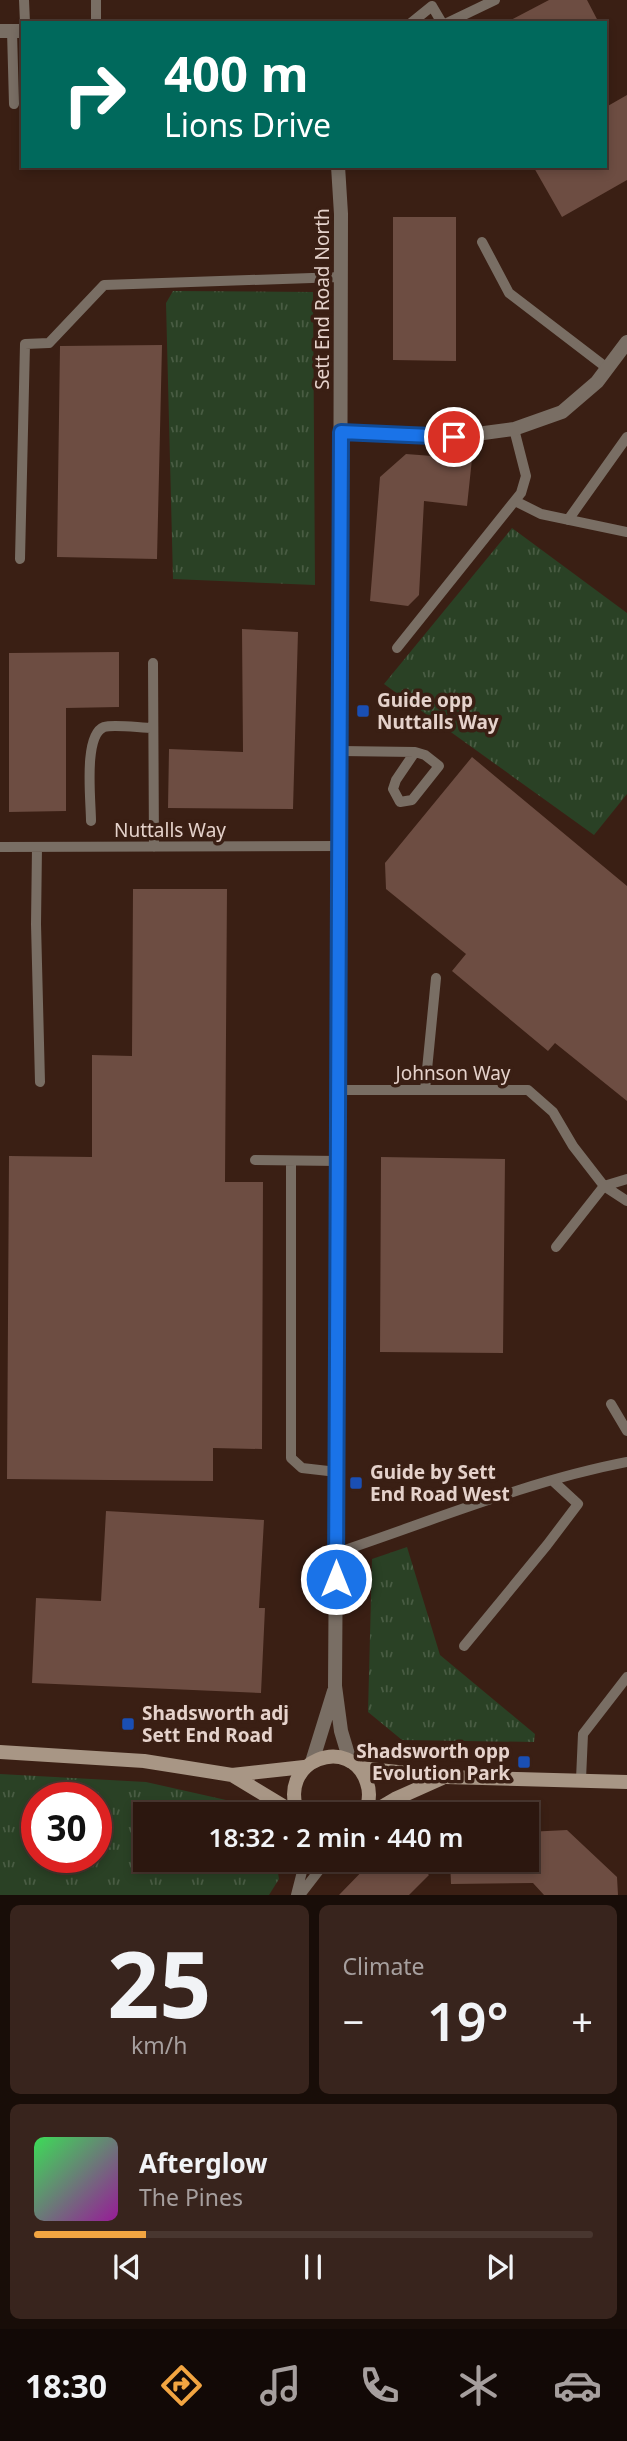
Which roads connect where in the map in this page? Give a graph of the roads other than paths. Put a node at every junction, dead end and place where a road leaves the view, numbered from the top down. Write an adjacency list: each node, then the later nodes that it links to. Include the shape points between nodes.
1 (24, 0): 4 (lane)
2 (96, 0): 5 (lane)
3 (495, 0): 8 (lane)
4 (25, 21)
5 (96, 21)
6 (413, 21): 7 (lane, via 432,6)
7 (443, 21)
8 (448, 21)
9 (12, 31): 10 (lane)
10 (14, 104)
11 (338, 168): 13 (street, Sett End Road North)
12 (482, 242): 15 (lane, via 509,293)
13 (341, 277): 17 (street, Sett End Road North); 22 (lane, via 104,285 49,343 25,344)
14 (627, 342): 15 (street)
15 (607, 368): 16 (street, via 562,412)
16 (514, 429): 17 (street, via 454,437); 19 (lane, via 526,476)
17 (341, 432): 26 (street, Sett End Road North)
18 (627, 437): 20 (lane)
19 (514, 501): 20 (lane); 23 (lane)
20 (568, 520): 21 (lane)
21 (627, 532)
22 (20, 559)
23 (397, 648)
24 (153, 663): 25 (lane)
25 (153, 728): 28 (lane, via 105,727 96,733 91,745); 31 (lane)
26 (341, 751): 27 (lane); 29 (street, Sett End Road North)
27 (415, 752): 27 (lane, via 439,766 412,800 400,802 393,789)
28 (91, 821)
29 (341, 846): 31 (lane, Nuttalls Way); 35 (street, Sett End Road North)
30 (37, 847): 31 (lane, Nuttalls Way); 32 (lane, Nuttalls Way); 34 (lane)
31 (154, 847)
32 (0, 848)
33 (436, 978): 36 (lane)
34 (40, 1082)
35 (339, 1090): 36 (lane, Johnson Way); 39 (street, Sett End Road North)
36 (425, 1090): 41 (lane, Johnson Way, via 528,1090 553,1112)
37 (255, 1160): 38 (lane)
38 (291, 1160): 39 (lane); 47 (lane, via 291,1458 302,1468)
39 (339, 1161): 47 (street, Sett End Road North)
40 (627, 1179): 41 (lane)
41 (604, 1186): 42 (lane, Johnson Way); 43 (lane)
42 (627, 1201)
43 (556, 1247)
44 (611, 1404): 45 (lane)
45 (627, 1431)
46 (627, 1462): 48 (lane)
47 (337, 1472): 49 (street, Sett End Road North)
48 (553, 1481): 49 (lane); 50 (lane, via 578,1504)
49 (336, 1553): 52 (street, Sett End Road North)
50 (464, 1646)
51 (627, 1677): 58 (lane, via 583,1734)
52 (335, 1686): 54 (street); 55 (street, via 341,1731)
53 (0, 1752): 56 (main road, via 144,1761)
54 (308, 1764): 55 (main road, via 338,1757); 56 (main road); 61 (main road, via 297,1778)
55 (354, 1765): 57 (main road); 62 (main road, via 366,1778)
56 (232, 1775): 60 (main road)
57 (446, 1777): 58 (main road); 63 (main road)
58 (581, 1780): 59 (main road)
59 (627, 1782)
60 (277, 1802)
61 (294, 1802)
62 (369, 1802)
63 (390, 1802)
64 (303, 1872): 66 (lane)
65 (317, 1872): 66 (lane)
66 (298, 1895)

